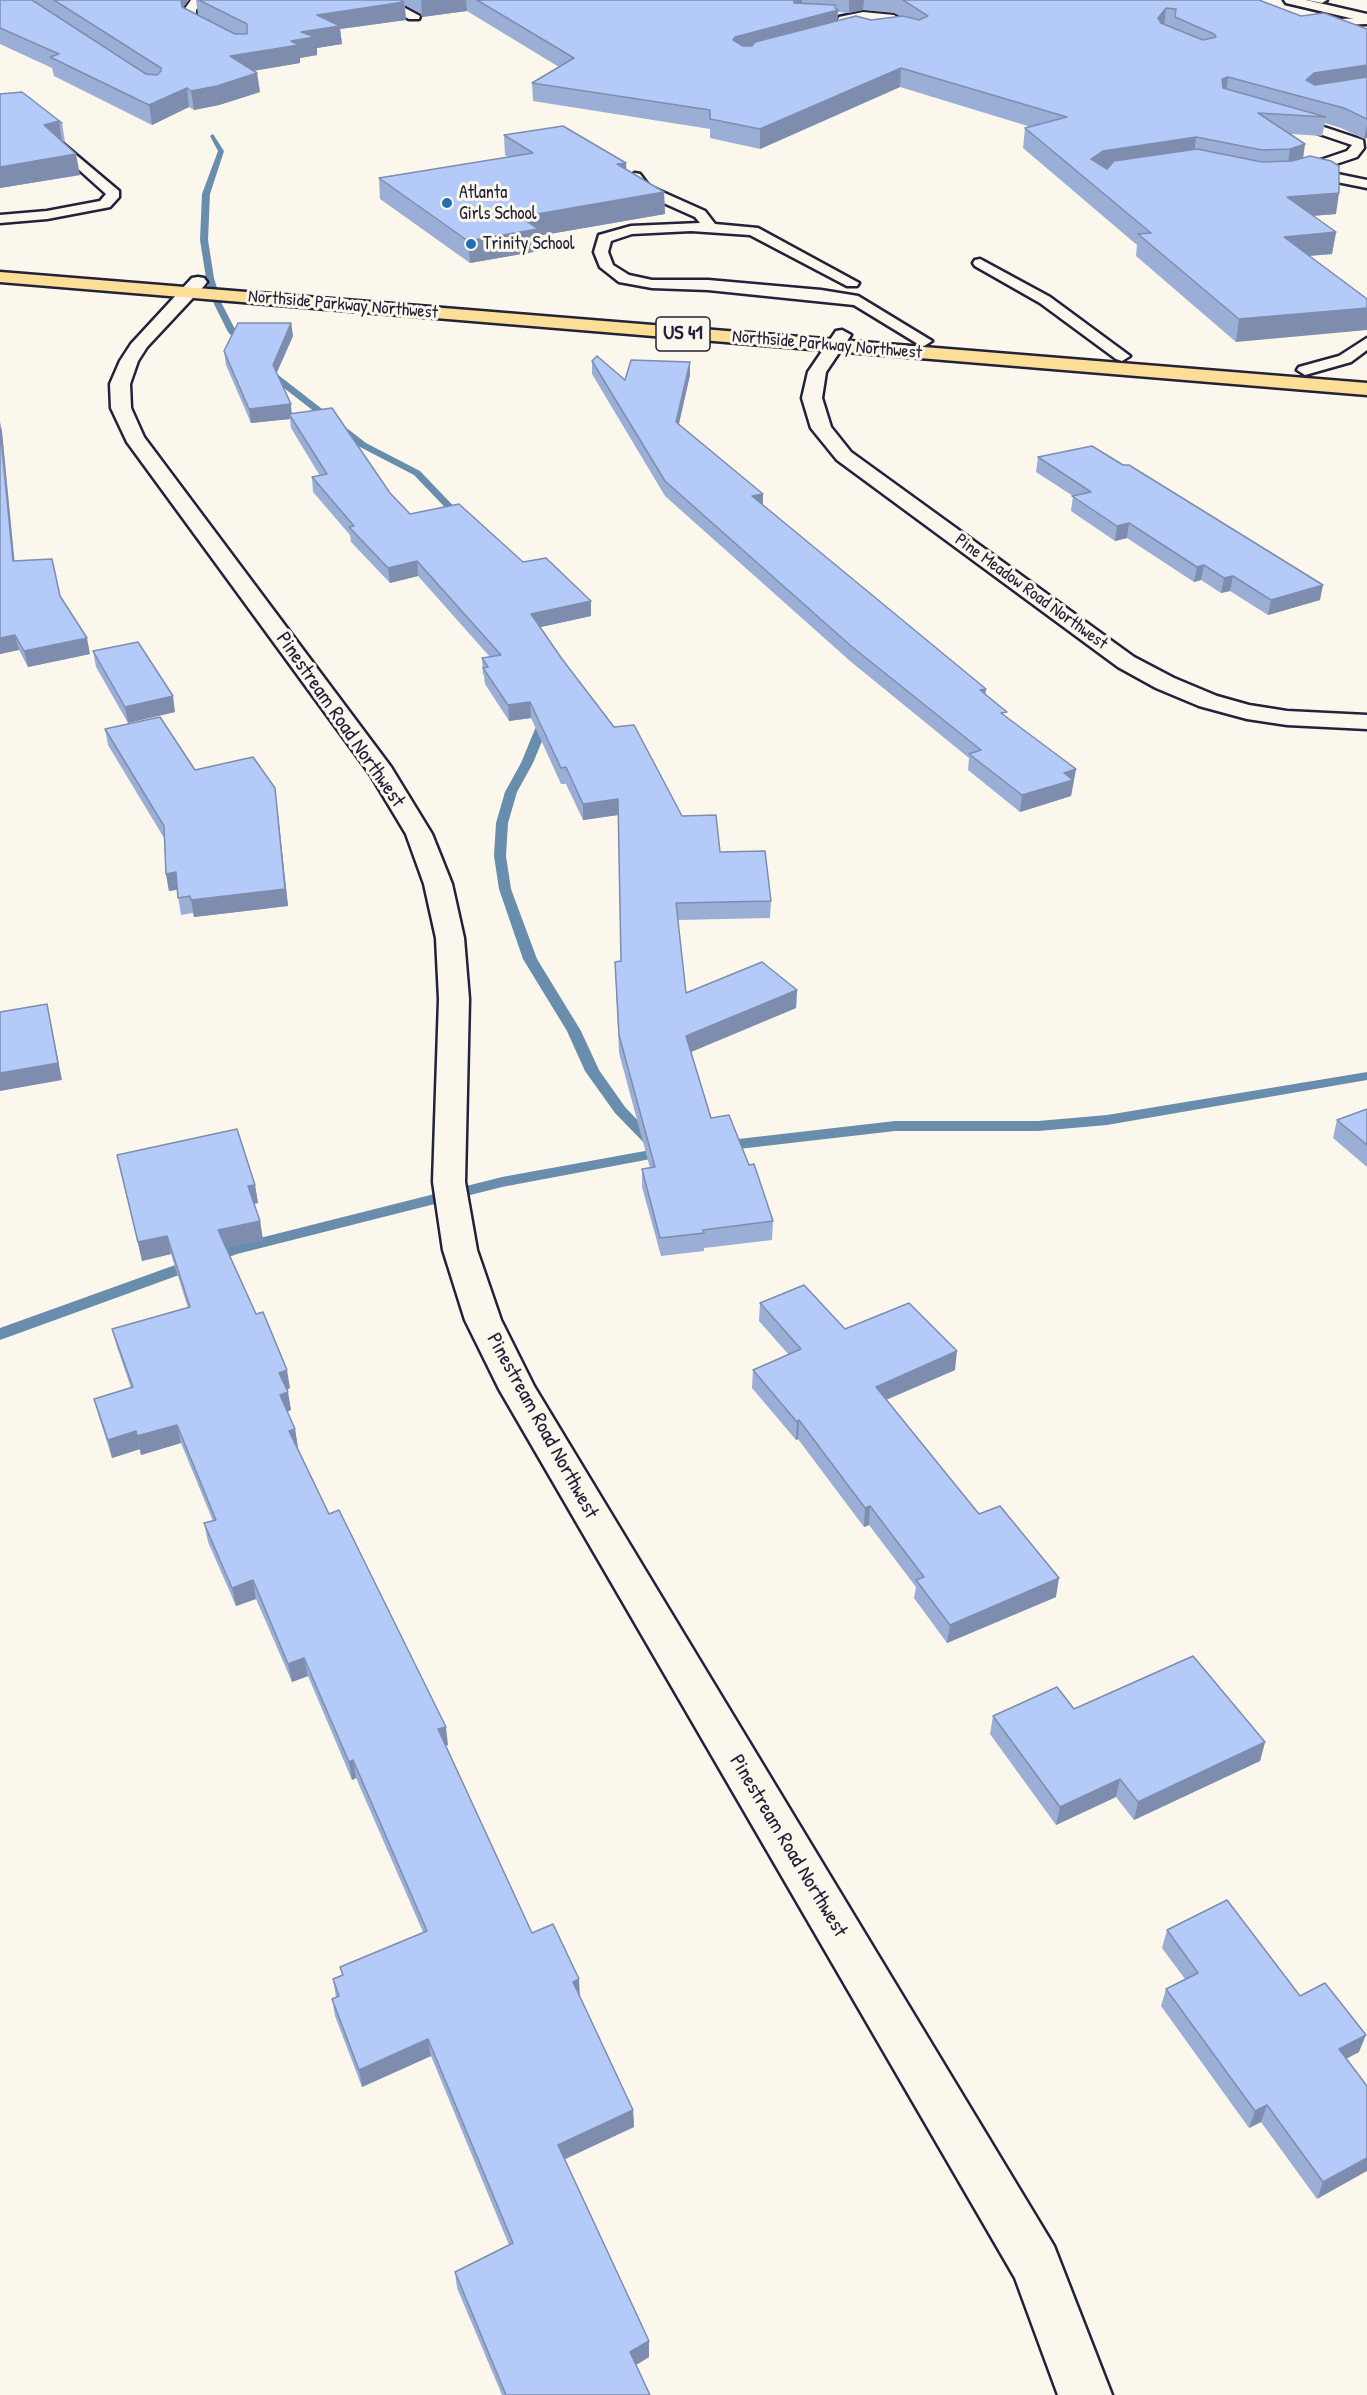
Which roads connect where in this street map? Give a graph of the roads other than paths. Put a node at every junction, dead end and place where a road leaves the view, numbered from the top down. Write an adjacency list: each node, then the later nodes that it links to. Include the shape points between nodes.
1 (197, 0): 15 (street, via 190,10 190,19)
2 (385, 0): 7 (street)
3 (856, 0): 8 (street)
4 (1293, 0): 9 (street)
5 (1312, 0): 6 (lane)
6 (1322, 0)
7 (414, 16)
8 (871, 16): 10 (street); 10 (street, via 896,20 905,28 879,31)
9 (1367, 20): 11 (lane)
10 (846, 22): 13 (lane)
11 (1300, 22)
12 (1367, 28): 14 (lane, via 1363,31)
13 (833, 34)
14 (1367, 34)
15 (234, 42)
16 (1274, 115): 18 (lane, via 1358,143 1352,154)
17 (62, 147): 22 (lane, via 114,194 105,204)
18 (1306, 170): 19 (lane); 21 (lane)
19 (1288, 175)
20 (635, 177): 23 (lane, via 644,189 700,213)
21 (1367, 184)
22 (0, 219)
23 (711, 228): 27 (lane, via 753,231); 30 (lane, via 631,230 604,238 601,252 607,267 624,279 858,301)
24 (980, 263): 32 (lane, via 1045,300)
25 (0, 266): 28 (main road, Northside Parkway Northwest / US 41)
26 (0, 277): 28 (main road, Northside Parkway Northwest / US 41)
27 (852, 284)
28 (193, 287): 29 (main road, Northside Parkway Northwest / US 41); 37 (street, Pinestream Road Northwest, via 129,361 120,384 121,408 134,438 382,772 419,834 438,884 450,938 454,999 449,1182 460,1250 483,1320 517,1389 1036,2264)
29 (838, 340): 30 (main road, Northside Parkway Northwest / US 41); 35 (main road, Northside Parkway Northwest / US 41); 36 (street, Pine Meadow Road Northwest, via 817,372 812,398 821,428 844,456 1126,662 1208,701 1247,712)
30 (924, 341): 32 (main road, Northside Parkway Northwest / US 41)
31 (1367, 343): 33 (lane, via 1345,358)
32 (1122, 356): 33 (main road, Northside Parkway Northwest / US 41)
33 (1305, 370): 34 (main road, Northside Parkway Northwest / US 41)
34 (1367, 375)
35 (1367, 389)
36 (1367, 722)
37 (1085, 2395)

